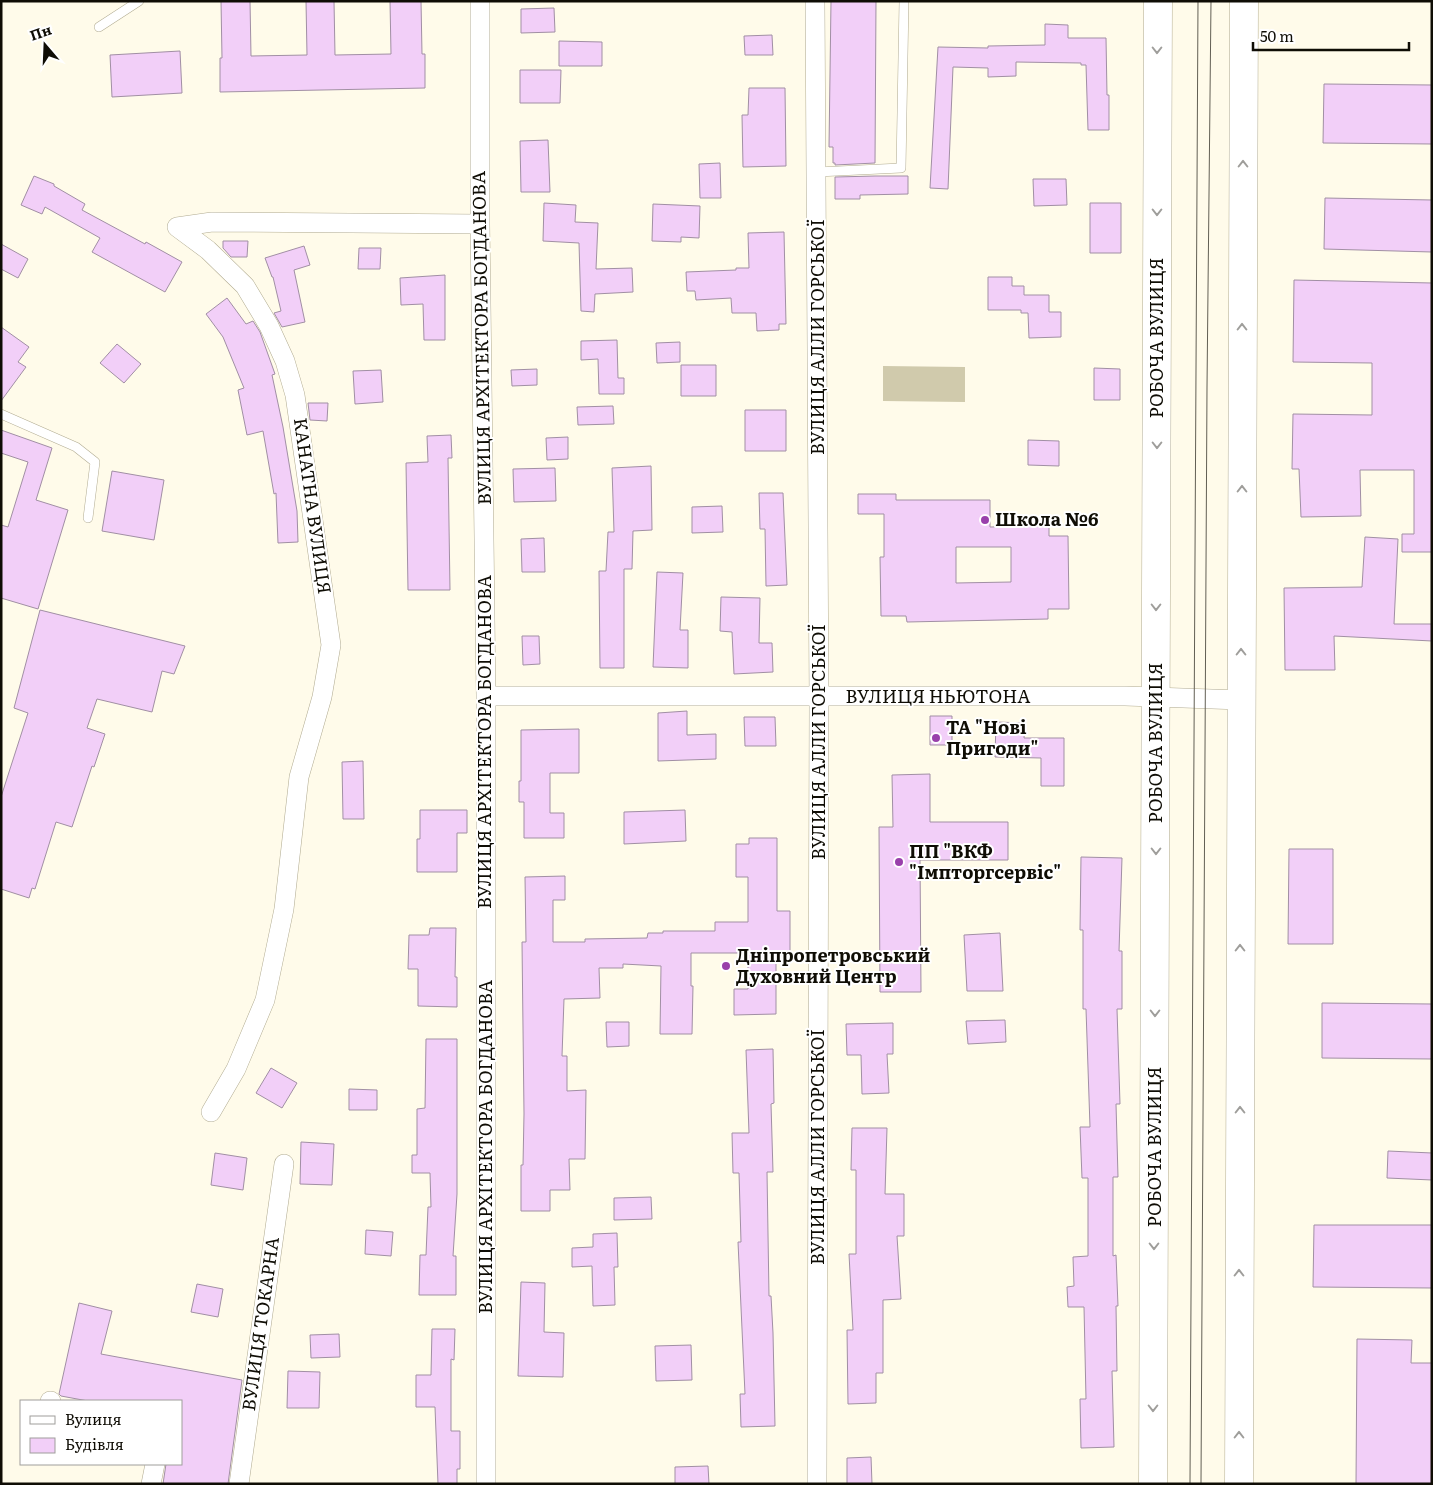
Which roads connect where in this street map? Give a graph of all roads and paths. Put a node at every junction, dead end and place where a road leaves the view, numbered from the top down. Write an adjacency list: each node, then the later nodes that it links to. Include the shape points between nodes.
1 (139, 1): 7 (lane)
2 (480, 1): 9 (street, ВУЛИЦЯ АРХІТЕКТОРА БОГДАНОВА)
3 (815, 1): 8 (street, ВУЛИЦЯ АЛЛИ ГОРСЬКОЇ)
4 (904, 1): 8 (lane, via 901,168)
5 (1158, 1): 14 (main road, РОБОЧА ВУЛИЦЯ, one-way to 14)
6 (1244, 1): 15 (main road, one-way to 6)
7 (99, 27)
8 (817, 172): 13 (street, ВУЛИЦЯ АЛЛИ ГОРСЬКОЇ)
9 (480, 224): 12 (street, ВУЛИЦЯ АРХІТЕКТОРА БОГДАНОВА); 16 (street, КАНАТНА ВУЛИЦЯ, via 212,222 177,227 208,250 245,286 285,361 295,395 331,645 322,697 299,777 284,909 265,1000 236,1069)
10 (1, 414): 11 (lane, via 76,447 95,462)
11 (88, 518)
12 (486, 696): 13 (street, ВУЛИЦЯ НЬЮТОНА); 21 (street, ВУЛИЦЯ АРХІТЕКТОРА БОГДАНОВА)
13 (819, 697): 14 (street, ВУЛИЦЯ НЬЮТОНА); 22 (street, ВУЛИЦЯ АЛЛИ ГОРСЬКОЇ)
14 (1156, 697): 15 (street, ВУЛИЦЯ НЬЮТОНА); 23 (main road, РОБОЧА ВУЛИЦЯ, one-way to 23)
15 (1240, 700): 24 (main road, one-way to 15)
16 (211, 1112)
17 (284, 1164): 20 (street, ВУЛИЦЯ ТОКАРНА)
18 (155, 1465): 19 (street)
19 (151, 1484)
20 (239, 1484)
21 (486, 1484)
22 (817, 1484)
23 (1153, 1484)
24 (1239, 1484)

